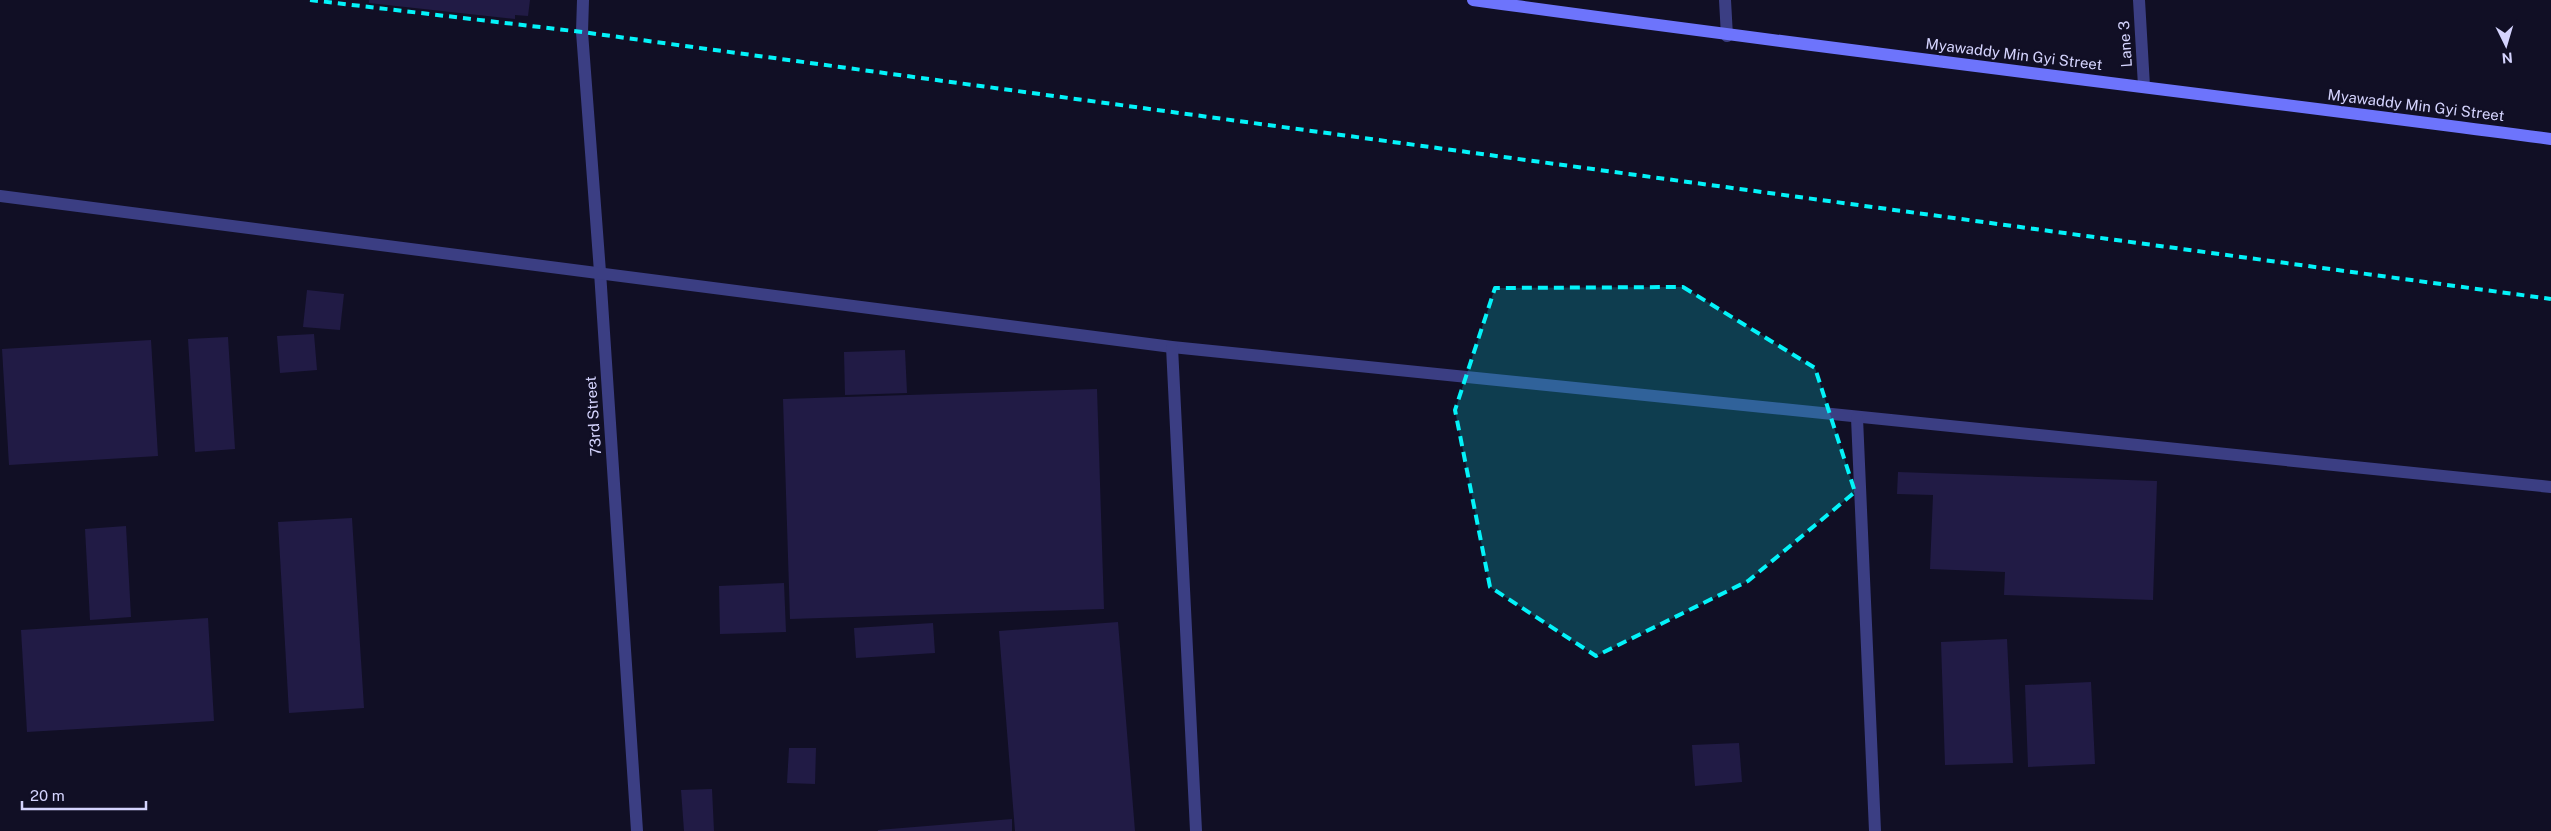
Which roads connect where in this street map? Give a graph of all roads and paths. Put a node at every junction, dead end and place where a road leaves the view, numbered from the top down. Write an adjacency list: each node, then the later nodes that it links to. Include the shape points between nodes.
1 (582, 0): 9 (street, 73rd Street)
2 (1473, 0): 5 (main road, Myawaddy Min Gyi Street)
3 (1725, 0): 5 (street)
4 (2139, 0): 6 (street, Lane 3)
5 (1727, 36): 6 (main road, Myawaddy Min Gyi Street)
6 (2144, 86): 7 (main road, Myawaddy Min Gyi Street)
7 (2551, 139)
8 (0, 196): 9 (street)
9 (600, 272): 10 (street); 13 (street, 73rd Street)
10 (1172, 347): 11 (street); 14 (street)
11 (1857, 418): 12 (street); 15 (street)
12 (2551, 487)
13 (637, 831)
14 (1196, 831)
15 (1875, 831)

